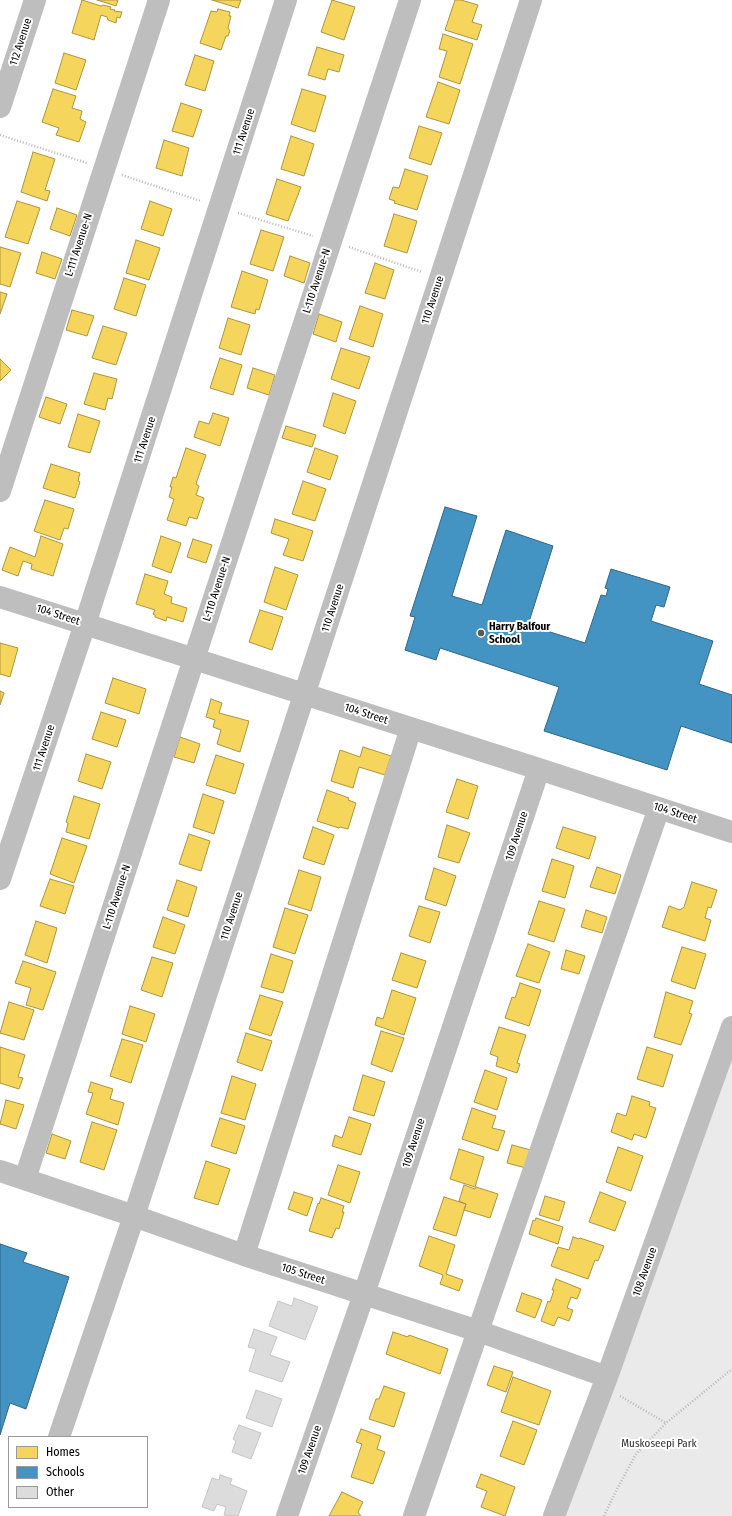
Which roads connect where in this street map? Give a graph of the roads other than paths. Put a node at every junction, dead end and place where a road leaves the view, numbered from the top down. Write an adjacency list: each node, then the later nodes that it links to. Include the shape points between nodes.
1 (35, 0): 6 (street, 112 Avenue)
2 (159, 0): 7 (street, L-111 Avenue-N)
3 (286, 0): 9 (street, 111 Avenue)
4 (410, 0): 10 (street, L-110 Avenue-N)
5 (531, 0): 11 (street, 110 Avenue)
6 (0, 107)
7 (2, 480)
8 (0, 597): 9 (street, 104 Street)
9 (85, 624): 10 (street, 104 Street); 16 (street, 111 Avenue)
10 (194, 658): 11 (street, 104 Street); 19 (street, L-110 Avenue-N)
11 (305, 694): 12 (street, 104 Street); 20 (street, 110 Avenue)
12 (412, 728): 13 (street, 104 Street); 21 (street)
13 (539, 769): 14 (street, 104 Street); 22 (street, 109 Avenue)
14 (659, 808): 15 (street, 104 Street); 23 (street)
15 (732, 832)
16 (0, 879)
17 (732, 1027): 24 (street, 108 Avenue)
18 (0, 1171): 19 (street, 105 Street)
19 (25, 1179): 20 (street, 105 Street)
20 (134, 1216): 21 (street, 105 Street); 25 (street, 110 Avenue)
21 (244, 1255): 22 (street, 105 Street)
22 (364, 1294): 23 (street, 105 Street); 26 (street, 109 Avenue)
23 (478, 1331): 24 (street, 105 Street); 27 (street)
24 (605, 1384): 28 (street, 108 Avenue)
25 (59, 1436)
26 (287, 1516)
27 (414, 1516)
28 (554, 1516)

